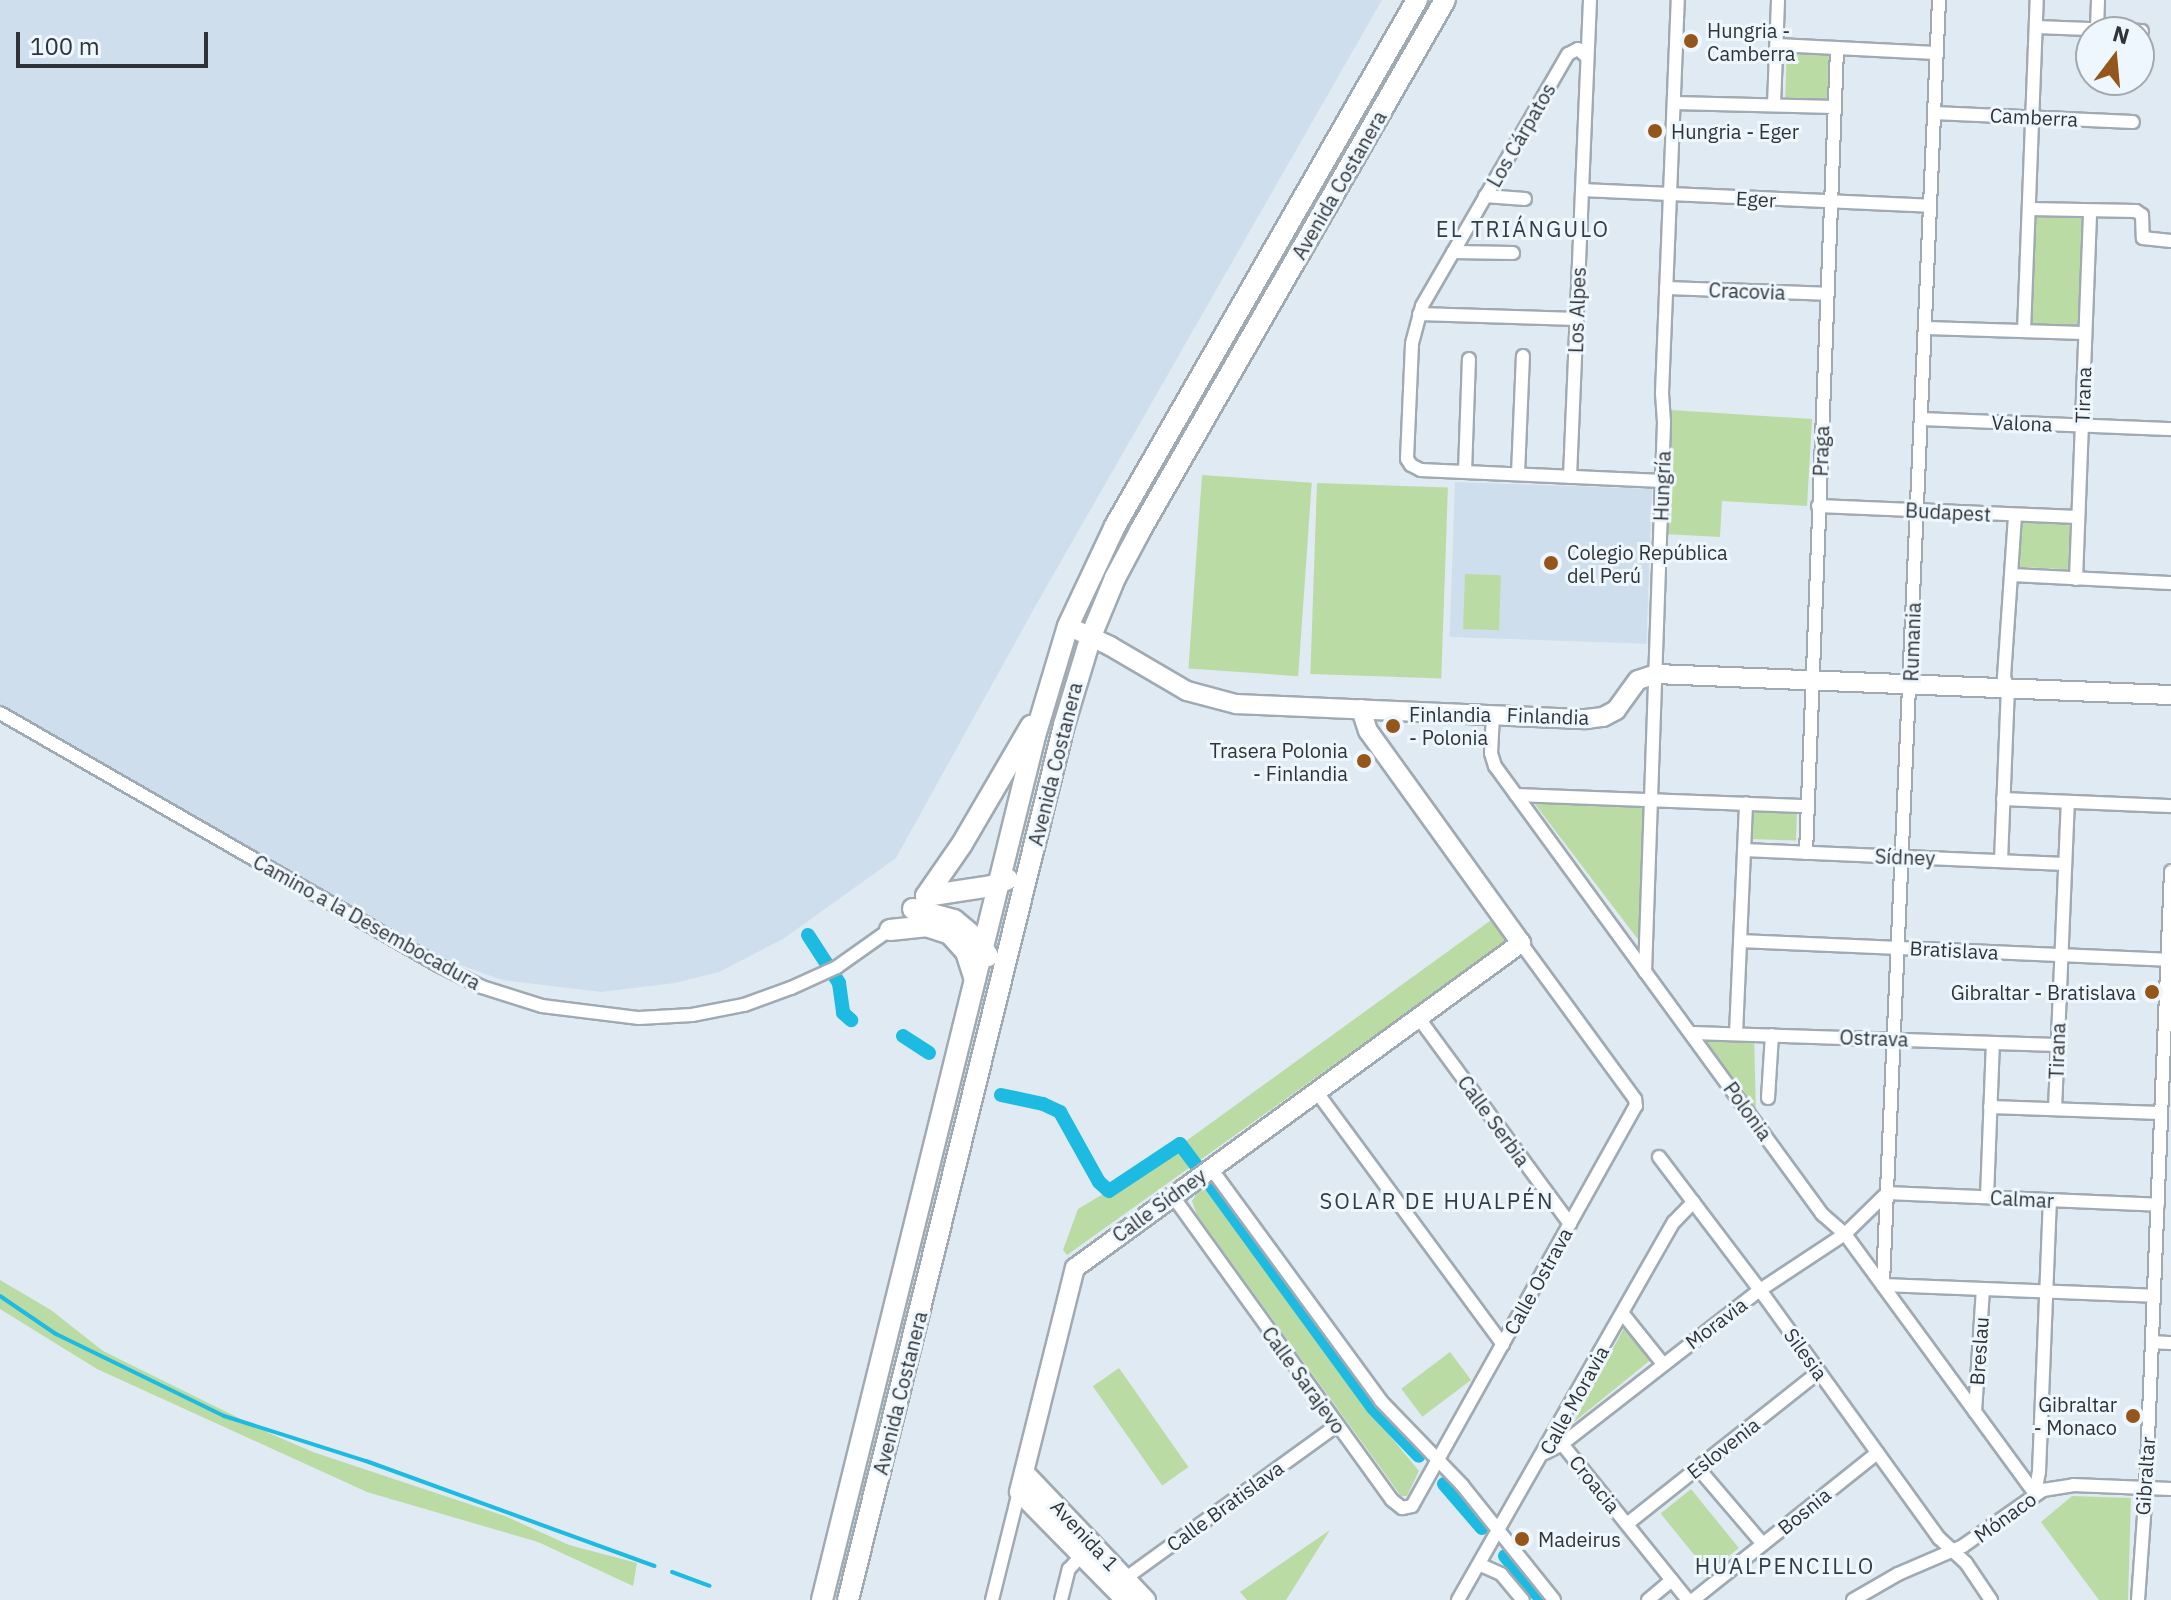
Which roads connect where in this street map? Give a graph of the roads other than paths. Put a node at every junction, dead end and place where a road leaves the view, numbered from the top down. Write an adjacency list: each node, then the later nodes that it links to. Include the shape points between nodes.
1 (1417, 0): 54 (main road, Avenida Costanera, via 1115,526)
2 (1445, 0): 55 (main road, Avenida Costanera, via 1141,529)
3 (1590, 0): 13 (street, Los Alpes)
4 (1678, 0): 14 (street, Hungría)
5 (1778, 0): 10 (street)
6 (1939, 0): 12 (street, Rumania)
7 (2037, 0): 8 (street)
8 (2036, 27): 9 (street); 18 (street)
9 (2075, 28)
10 (1777, 45): 11 (street); 15 (street)
11 (1837, 48): 12 (street); 16 (street, Praga)
12 (1936, 53): 17 (street, Rumania)
13 (1587, 57): 20 (street, Los Alpes); 22 (street, Los Cárpatos, via 1578,49 1568,54)
14 (1674, 103): 15 (street); 21 (street, Hungría)
15 (1774, 105): 16 (street)
16 (1835, 107): 24 (street, Praga)
17 (1934, 113): 18 (street, Camberra); 25 (street, Rumania)
18 (2033, 117): 19 (street, Camberra); 26 (street)
19 (2133, 122)
20 (1582, 190): 21 (street, Eger); 34 (street, Los Alpes)
21 (1670, 195): 24 (street, Eger); 31 (street, Hungría)
22 (1485, 196): 23 (street); 29 (street, Los Cárpatos)
23 (1525, 199)
24 (1831, 202): 25 (street, Eger); 32 (street, Praga)
25 (1930, 206): 35 (street, Rumania)
26 (2030, 209): 27 (street); 36 (street)
27 (2090, 211): 28 (street, via 2136,211 2142,215 2143,238); 37 (street, Tirana)
28 (2171, 241)
29 (1453, 252): 30 (street); 33 (street, Los Cárpatos)
30 (1513, 253)
31 (1666, 288): 32 (street, Cracovia); 46 (street, Hungría)
32 (1827, 294): 47 (street, Praga)
33 (1419, 314): 34 (street); 43 (street, Los Cárpatos, via 1412,344 1407,455 1421,470)
34 (1577, 319): 45 (street, Los Alpes)
35 (1925, 328): 36 (street); 40 (street, Rumania)
36 (2024, 331): 37 (street)
37 (2085, 333): 41 (street, Tirana)
38 (1523, 356): 44 (street)
39 (1469, 359): 43 (street)
40 (1921, 419): 41 (street, Valona); 48 (street, Rumania)
41 (2082, 426): 42 (street, Valona); 50 (street, Tirana)
42 (2171, 429)
43 (1465, 472): 44 (street)
44 (1518, 474): 45 (street)
45 (1570, 477): 46 (street)
46 (1662, 481): 56 (street, Hungría)
47 (1818, 506): 48 (street, Budapest); 57 (street, Praga)
48 (1917, 511): 49 (street, Budapest); 58 (street, Rumania)
49 (2015, 516): 50 (street, Budapest); 51 (street)
50 (2078, 517): 52 (street, Tirana)
51 (2013, 575): 52 (street); 59 (street, via 2005,647)
52 (2076, 579): 53 (street)
53 (2171, 583)
54 (1068, 626): 55 (street, Finlandia); 61 (main road, Avenida Costanera)
55 (1091, 636): 62 (street, Finlandia, via 1187,691 1213,700); 75 (main road, Avenida Costanera)
56 (1656, 674): 57 (street); 64 (street, Finlandia, via 1638,680 1616,710 1603,717); 66 (street, Hungría)
57 (1811, 680): 58 (street); 70 (street, Praga)
58 (1910, 684): 59 (street); 76 (street, Rumania)
59 (2008, 688): 60 (street); 67 (street)
60 (2171, 695)
61 (1043, 706): 72 (main road); 80 (main road, Avenida Costanera)
62 (1361, 709): 64 (street, Finlandia); 85 (street, via 1368,731)
63 (0, 713): 82 (street, Camino a la Desembocadura, via 438,965 482,987 542,1006 639,1018 718,1010 815,978)
64 (1493, 715): 65 (street, Polonia, via 1492,758)
65 (1516, 795): 66 (street); 90 (street, Polonia)
66 (1652, 798): 69 (street); 90 (street, Hungría)
67 (2003, 799): 68 (street); 77 (street)
68 (2068, 802): 71 (street); 78 (street, Tirana)
69 (1746, 803): 70 (street); 73 (street)
70 (1808, 806): 74 (street, Praga)
71 (2171, 806)
72 (962, 844): 80 (main road, via 961,867 970,881); 81 (main road)
73 (1744, 850): 74 (street, Sídney); 84 (street)
74 (1806, 853): 76 (street, Sídney)
75 (1031, 857): 80 (main road, via 1016,874); 92 (main road, Avenida Costanera)
76 (1902, 857): 77 (street, Sídney); 87 (street, Rumania)
77 (2001, 861): 78 (street, Sídney)
78 (2065, 864): 88 (street, Tirana)
79 (2171, 872): 83 (street, Gibraltar)
80 (989, 886): 81 (main road); 86 (main road, Avenida Costanera)
81 (920, 903): 82 (street, Camino a la Desembocadura); 86 (main road, via 954,920)
82 (890, 930): 91 (main road, via 926,926 950,934 966,952)
83 (2170, 935): 89 (street, Gibraltar)
84 (1740, 941): 87 (street, Bratislava); 95 (street)
85 (1521, 943): 93 (street, Calle Sídney); 115 (street, Calle Ostrava, via 1636,1103)
86 (983, 948): 91 (main road, Avenida Costanera); 92 (main road)
87 (1898, 948): 88 (street, Bratislava); 97 (street, Rumania)
88 (2061, 955): 89 (street, Bratislava); 99 (street, Tirana)
89 (2167, 960): 100 (street, Gibraltar)
90 (1645, 972): 94 (street, Polonia)
91 (975, 980): 149 (main road, Avenida Costanera)
92 (998, 990): 150 (main road, Avenida Costanera)
93 (1418, 1017): 101 (street, Calle Sídney); 115 (street, Calle Serbia)
94 (1691, 1033): 95 (street, Ostrava); 116 (street, Polonia, via 1822,1214)
95 (1736, 1034): 96 (street, Ostrava)
96 (1772, 1035): 97 (street, Ostrava); 102 (street)
97 (1894, 1039): 98 (street, Ostrava); 109 (street, Rumania)
98 (1993, 1043): 99 (street, Ostrava); 103 (street)
99 (2058, 1045): 104 (street, Tirana)
100 (2168, 1045): 105 (street, Gibraltar)
101 (1316, 1091): 108 (street, Calle Sídney); 125 (street)
102 (1768, 1098)
103 (1990, 1107): 104 (street); 111 (street)
104 (2055, 1109): 105 (street)
105 (2161, 1113): 107 (street, Gibraltar)
106 (1659, 1157): 113 (street, Silesia)
107 (2165, 1157): 114 (street, Gibraltar)
108 (1210, 1167): 110 (street, Calle Sídney); 133 (street, via 1381,1401)
109 (1887, 1193): 111 (street, Calmar); 116 (street, Moravia); 117 (street, Rumania)
110 (1172, 1195): 129 (street, Calle Sarajevo); 135 (street, Calle Sídney, via 1075,1268)
111 (1987, 1197): 112 (street, Calmar)
112 (2050, 1200): 114 (street, Calmar); 120 (street)
113 (1693, 1202): 119 (street, Silesia); 122 (street, Calle Moravia, via 1678,1216)
114 (2158, 1205): 121 (street, Gibraltar, via 2162,1253)
115 (1570, 1224): 125 (street, Calle Ostrava)
116 (1845, 1234): 117 (street, Polonia); 119 (street, Moravia)
117 (1883, 1285): 118 (street); 128 (street, Polonia)
118 (1983, 1289): 120 (street); 128 (street, Breslau)
119 (1760, 1290): 126 (street, Moravia); 127 (street, Silesia)
120 (2046, 1292): 121 (street); 139 (street)
121 (2154, 1296): 123 (street, Gibraltar)
122 (1623, 1314): 126 (street); 131 (street, Calle Moravia)
123 (2152, 1342): 124 (street); 136 (street, Gibraltar)
124 (2171, 1343)
125 (1503, 1345): 133 (street, Calle Ostrava)
126 (1663, 1364): 130 (street, Moravia)
127 (1819, 1372): 132 (street, Silesia); 134 (street, Eslovenia)
128 (1975, 1412): 139 (street, Polonia)
129 (1337, 1425): 133 (street, Calle Sarajevo, via 1402,1508 1412,1506); 147 (street, Calle Bratislava)
130 (1562, 1444): 131 (street, Moravia); 140 (street, Croacia)
131 (1545, 1453): 141 (street, Calle Moravia)
132 (1877, 1453): 142 (street, Bosnia); 143 (street, Silesia)
133 (1439, 1459): 141 (street)
134 (1698, 1468): 140 (street, Eslovenia); 142 (street)
135 (1024, 1472): 138 (street, Calle Sídney); 147 (street, Avenida 1)
136 (2146, 1488): 137 (street, Mónaco); 139 (street, Mónaco, via 2062,1486); 161 (street, Gibraltar)
137 (2171, 1489)
138 (1019, 1492): 144 (street, Avenida 1); 151 (street, Calle Sídney)
139 (2035, 1494): 143 (street, Mónaco)
140 (1627, 1524): 146 (street, Croacia)
141 (1500, 1532): 145 (street, Calle Moravia); 156 (street)
142 (1763, 1544): 158 (street, Bosnia)
143 (1952, 1551): 148 (street, Mónaco); 160 (street, Silesia)
144 (1082, 1555): 147 (street, Avenida 1); 152 (street, via 1069,1569)
145 (1481, 1565): 154 (street, Calle Moravia); 155 (street, via 1501,1574)
146 (1672, 1580): 157 (street); 158 (street, Croacia)
147 (1121, 1589): 153 (street, Avenida 1)
148 (1867, 1596): 159 (street, Mónaco)
149 (822, 1600)
150 (848, 1600)
151 (992, 1600)
152 (1061, 1600)
153 (1146, 1600)
154 (1458, 1600)
155 (1523, 1600)
156 (1554, 1600)
157 (1648, 1600)
158 (1690, 1600)
159 (1853, 1600)
160 (1991, 1600)
161 (2138, 1600)

